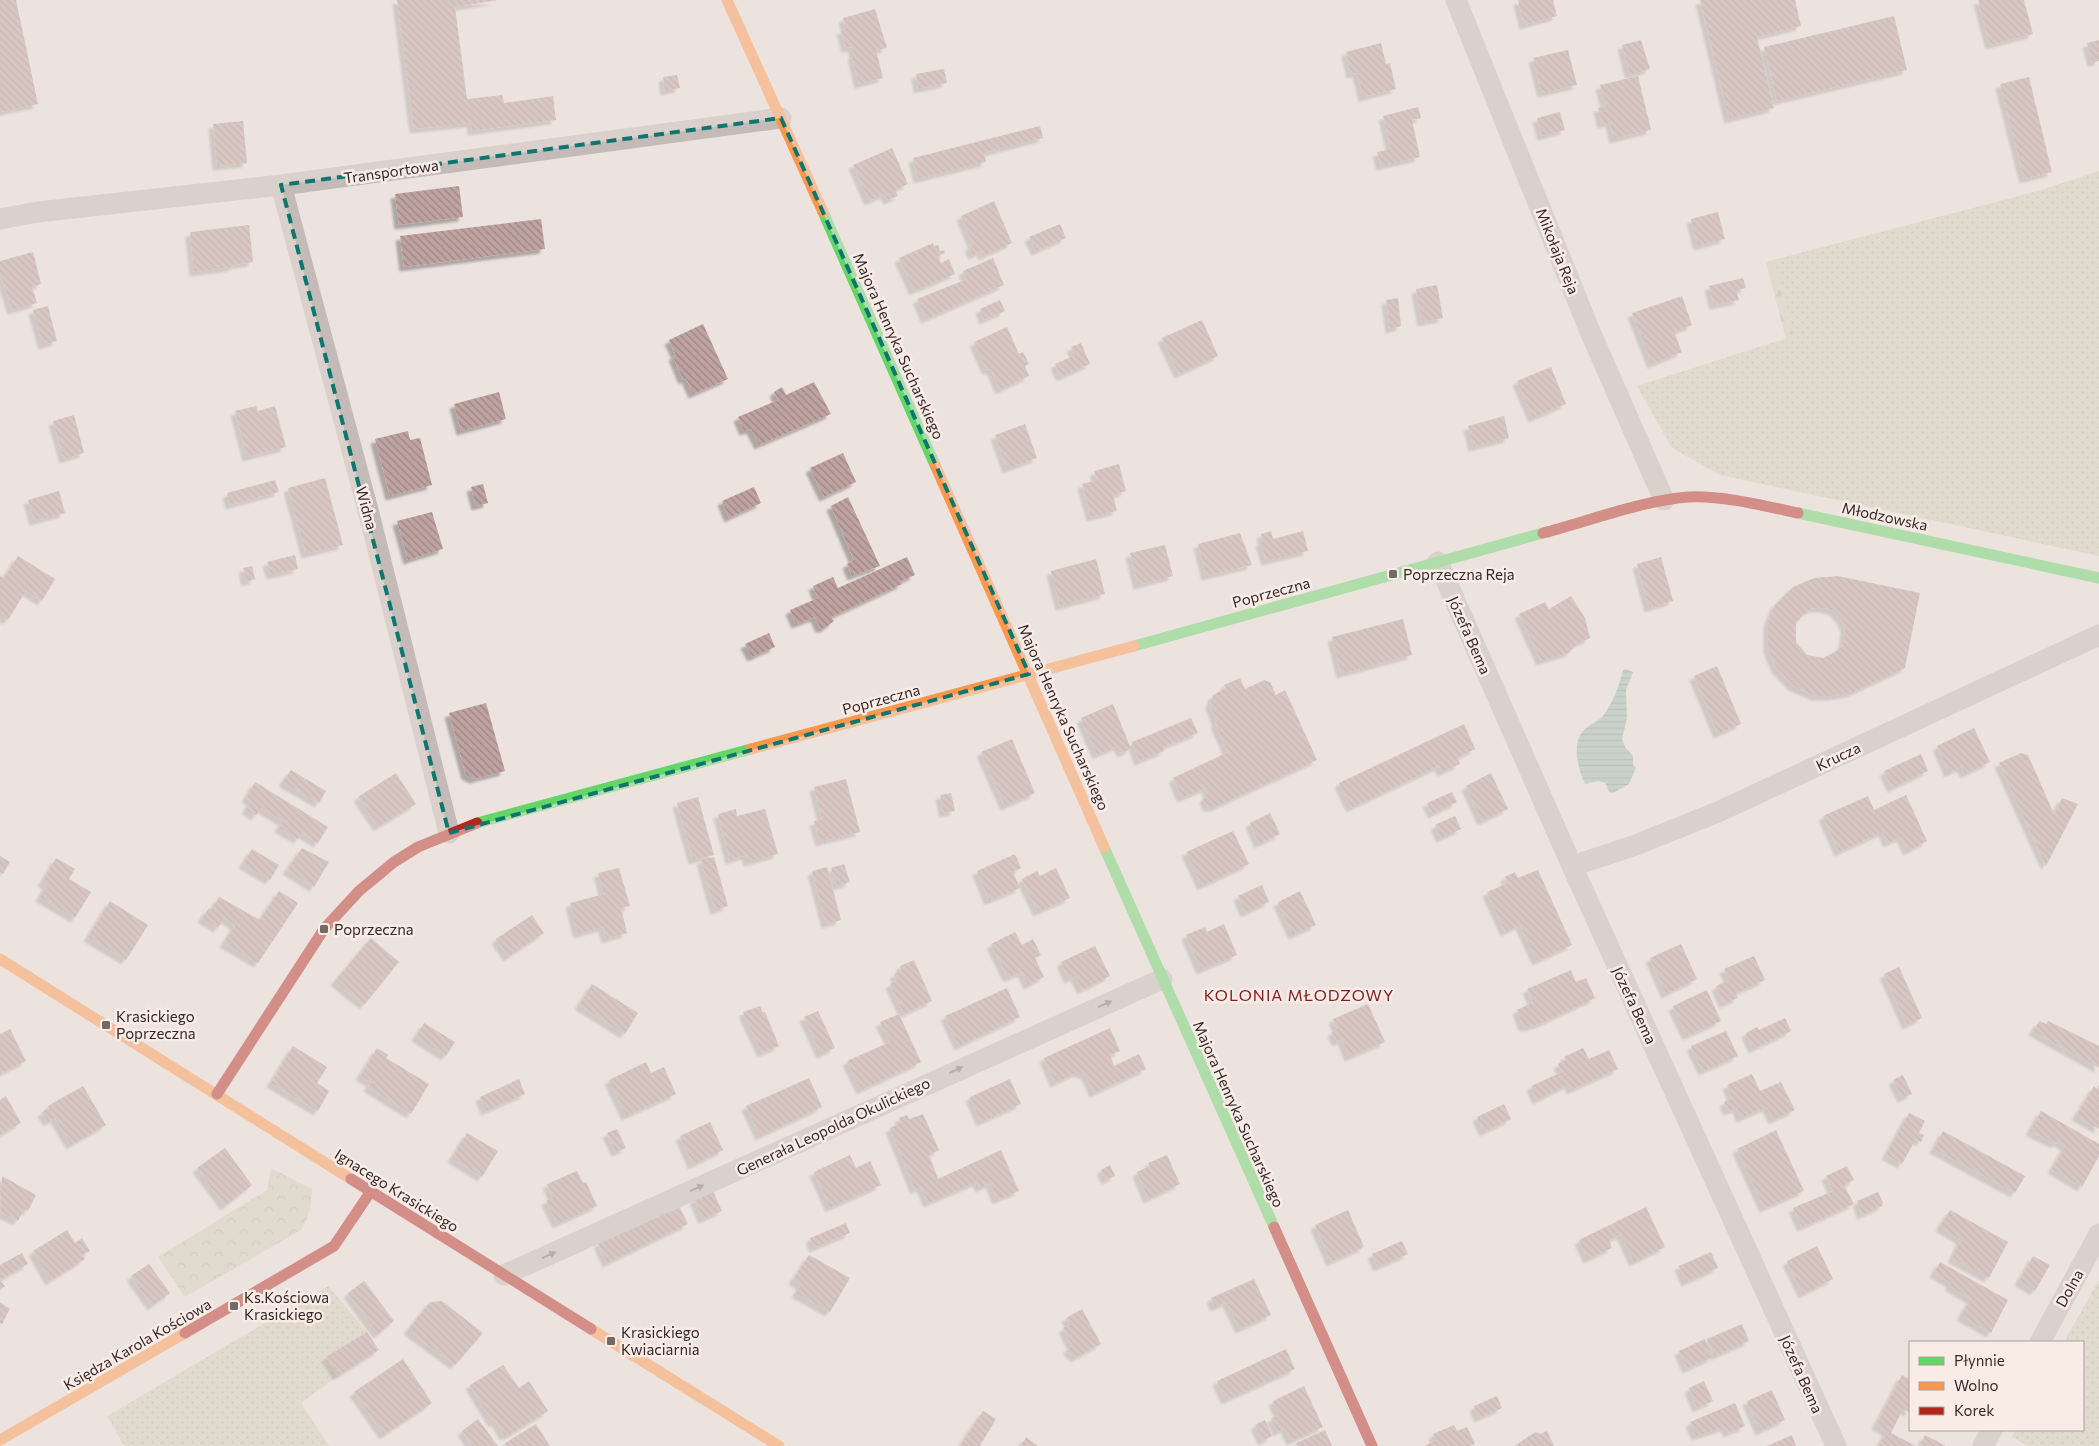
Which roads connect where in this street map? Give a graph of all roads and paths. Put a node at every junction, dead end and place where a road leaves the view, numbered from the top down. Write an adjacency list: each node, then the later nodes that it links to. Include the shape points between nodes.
1 (727, 0): 3 (street, Majora Henryka Sucharskiego)
2 (1456, 0): 6 (street, Mikołaja Reja, via 1589,329)
3 (781, 118): 4 (street, Transportowa); 10 (street, Majora Henryka Sucharskiego)
4 (281, 185): 5 (street, Transportowa); 11 (street, Widna)
5 (0, 219)
6 (1664, 500): 7 (street, Poprzeczna); 8 (street, Młodzowska, via 1690,497 1752,503)
7 (1438, 562): 10 (street, Poprzeczna); 12 (street, Józefa Bema)
8 (2099, 578)
9 (2099, 635): 12 (street, Krucza, via 1718,812)
10 (1029, 674): 11 (street, Poprzeczna, via 492,818); 14 (street, Majora Henryka Sucharskiego)
11 (449, 833): 15 (street, Poprzeczna, via 394,862 359,891 324,929)
12 (1572, 866): 24 (street, Józefa Bema)
13 (0, 959): 15 (street, Ignacego Krasickiego)
14 (1162, 979): 18 (street, Generała Leopolda Okulickiego, one-way to 14); 23 (street, Majora Henryka Sucharskiego)
15 (217, 1094): 16 (street, Ignacego Krasickiego)
16 (372, 1192): 18 (street, Ignacego Krasickiego); 21 (street, Księdza Karola Kościowa, via 334,1246)
17 (2099, 1234): 19 (street, Dolna)
18 (504, 1275): 22 (street, Ignacego Krasickiego)
19 (2041, 1341)
20 (1991, 1431): 25 (street)
21 (0, 1440)
22 (779, 1446)
23 (1372, 1446)
24 (1836, 1446)
25 (1983, 1446)

